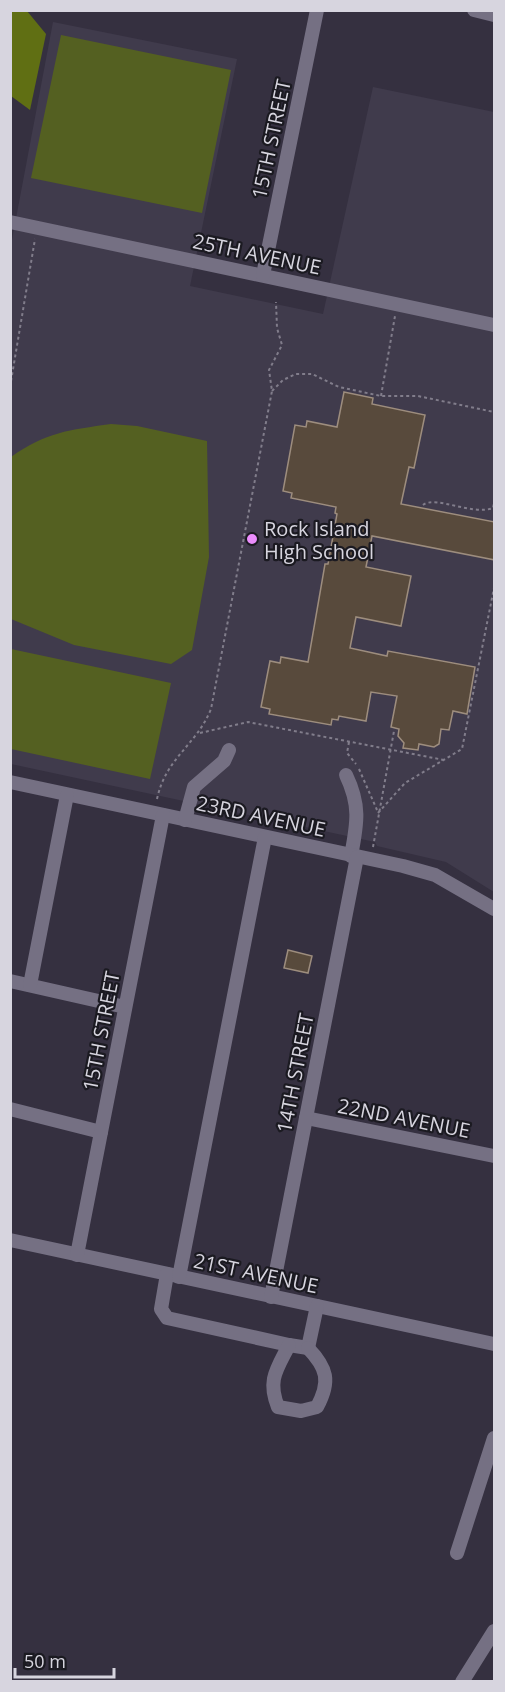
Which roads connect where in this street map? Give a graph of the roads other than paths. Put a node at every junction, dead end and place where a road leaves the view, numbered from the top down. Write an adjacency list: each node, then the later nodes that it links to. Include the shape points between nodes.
1 (317, 10): 5 (street, 15TH STREET)
2 (474, 10): 3 (street)
3 (495, 15)
4 (10, 222): 5 (street, 25TH AVENUE)
5 (263, 275): 6 (street, 25TH AVENUE)
6 (495, 325)
7 (229, 750): 12 (street, via 224,761 194,787)
8 (346, 775): 14 (street, 14TH STREET, via 358,813)
9 (10, 782): 10 (street, 23RD AVENUE)
10 (67, 795): 11 (street, 23RD AVENUE); 17 (street)
11 (163, 815): 12 (street, 23RD AVENUE); 18 (street, 15TH STREET)
12 (185, 820): 13 (street, 23RD AVENUE)
13 (265, 837): 14 (street, 23RD AVENUE); 25 (street)
14 (354, 857): 15 (street, 23RD AVENUE, via 435,876); 20 (street, 14TH STREET)
15 (495, 909)
16 (10, 981): 17 (street)
17 (30, 985): 18 (street)
18 (125, 1007): 21 (street, 15TH STREET)
19 (10, 1109): 21 (street)
20 (306, 1118): 22 (street, 22ND AVENUE); 26 (street, 14TH STREET)
21 (101, 1132): 24 (street, 15TH STREET)
22 (495, 1156)
23 (10, 1240): 24 (street, 21ST AVENUE)
24 (77, 1255): 25 (street, 21ST AVENUE)
25 (173, 1276): 26 (street, 21ST AVENUE); 29 (street, via 161,1309 167,1318)
26 (271, 1297): 27 (street, 21ST AVENUE)
27 (316, 1306): 28 (street, 21ST AVENUE); 30 (street)
28 (495, 1344)
29 (289, 1345): 30 (street); 30 (street, via 274,1372 272,1393 278,1407 301,1411 317,1407 326,1382 323,1364)
30 (308, 1348)
31 (495, 1438): 32 (street)
32 (457, 1553)
33 (495, 1631): 34 (street)
34 (462, 1682)

